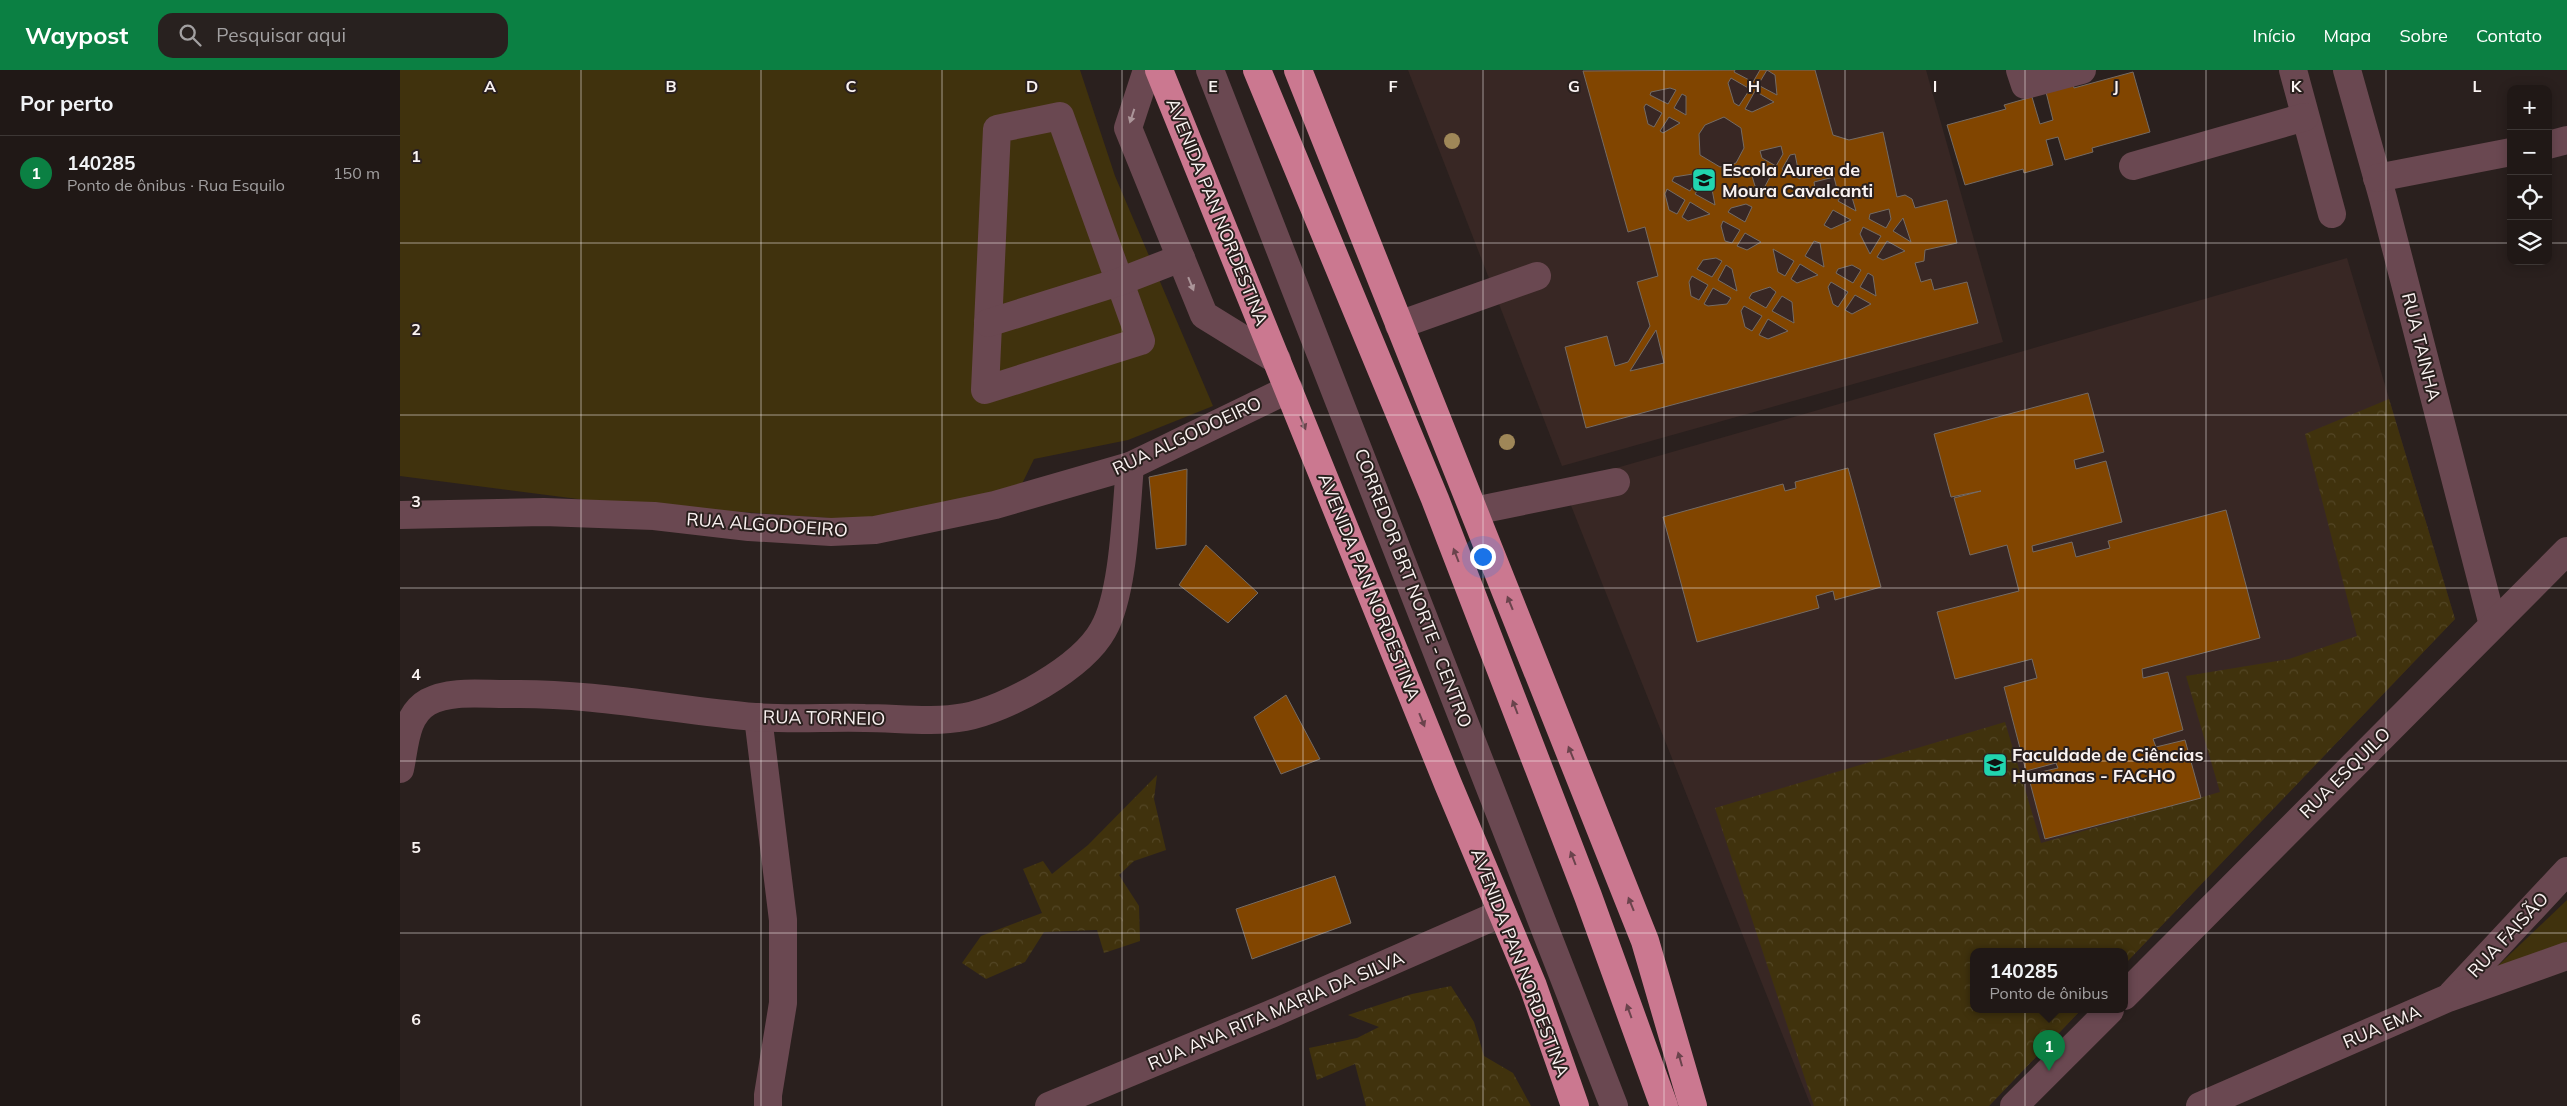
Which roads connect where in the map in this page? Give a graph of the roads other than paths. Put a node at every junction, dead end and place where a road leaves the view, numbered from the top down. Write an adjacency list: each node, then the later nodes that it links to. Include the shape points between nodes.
1 (1147, 70): 17 (street, one-way to 17, via 1128,128)
2 (1159, 70): 22 (highway, AVENIDA PAN NORDESTINA)
3 (1210, 70): 42 (street, CORREDOR BRT NORTE - CENTRO)
4 (1257, 70): 43 (highway, one-way to 4, via 1588,896 1438,508)
5 (1298, 70): 21 (highway)
6 (2020, 70): 7 (street, via 2025,85)
7 (2082, 70)
8 (2293, 70): 10 (street)
9 (2347, 70): 15 (street, RUA TAINHA)
10 (2305, 117): 14 (street); 16 (street)
11 (2567, 140): 12 (street)
12 (2552, 144)
13 (2507, 153): 15 (street)
14 (2133, 166)
15 (2377, 178): 29 (street, RUA TAINHA)
16 (2332, 214)
17 (1181, 258): 19 (street); 22 (street, one-way to 22, via 1204,315)
18 (1537, 276): 21 (street)
19 (1119, 282): 20 (street); 20 (street, via 1141,341 985,390); 20 (street, via 1060,116 997,129)
20 (988, 323)
21 (1399, 325): 26 (highway)
22 (1277, 360): 23 (highway, AVENIDA PAN NORDESTINA)
23 (1289, 389): 24 (street, RUA ALGODOEIRO); 33 (highway, AVENIDA PAN NORDESTINA, one-way to 33)
24 (1130, 466): 27 (street, RUA ALGODOEIRO, via 995,505 875,530 831,532 654,516 544,512); 30 (street, RUA TORNEIO, via 1117,588 1110,617 1102,632 1077,661 1033,690 962,718)
25 (1616, 482): 26 (street)
26 (1474, 510): 44 (highway, one-way to 26, via 1645,941)
27 (400, 515)
28 (2567, 551): 29 (street, RUA ESQUILO)
29 (2493, 625): 35 (street, RUA ESQUILO)
30 (758, 717): 31 (street, RUA TORNEIO, via 546,694 441,697 427,702 412,715); 38 (street, via 783,920 783,1003)
31 (400, 769)
32 (2567, 871): 36 (street, RUA FAISÃO)
33 (1502, 913): 40 (street, RUA ANA RITA MARIA DA SILVA); 41 (highway, AVENIDA PAN NORDESTINA, via 1533,986)
34 (2567, 956): 36 (street, RUA EMA)
35 (2128, 992)
36 (2448, 998): 45 (street, RUA EMA)
37 (2107, 1013): 39 (street)
38 (762, 1102)
39 (2016, 1105)
40 (1049, 1106)
41 (1575, 1106)
42 (1614, 1106)
43 (1664, 1106)
44 (1693, 1106)
45 (2200, 1106)

